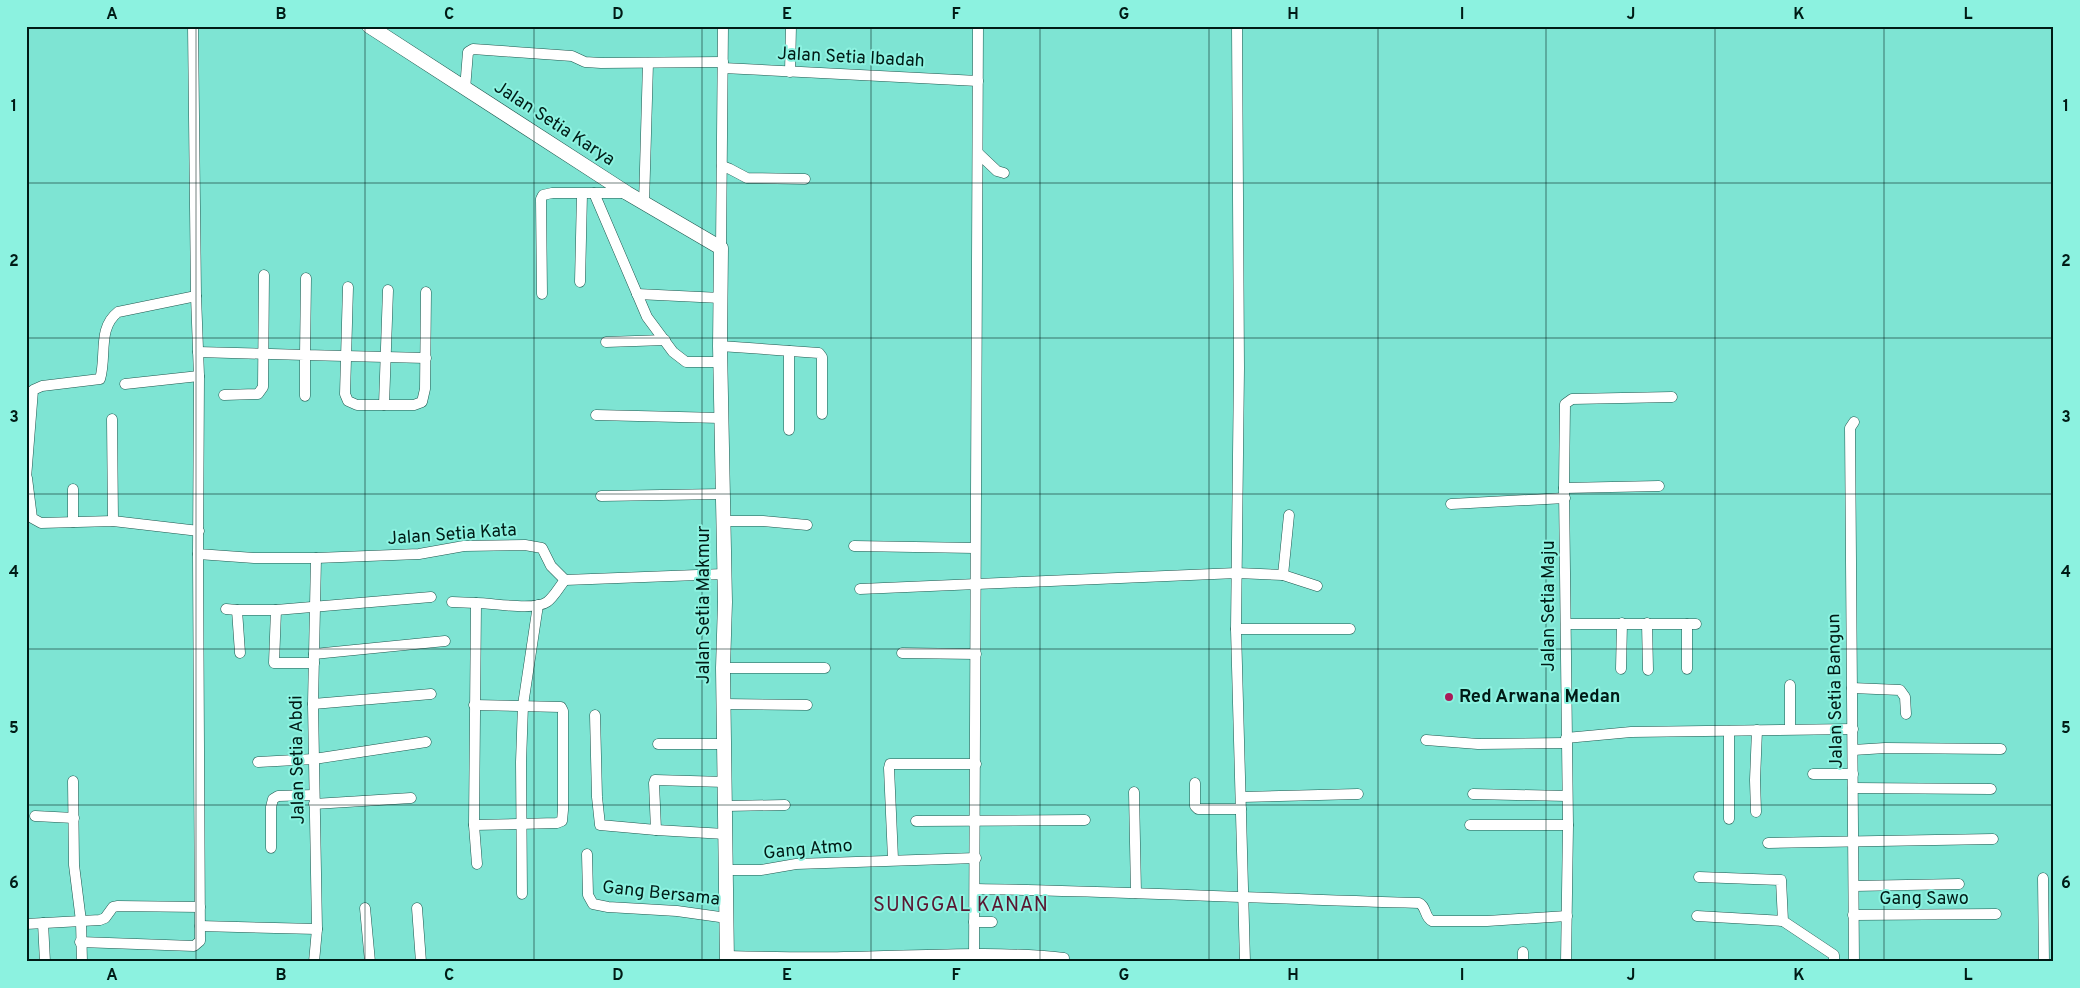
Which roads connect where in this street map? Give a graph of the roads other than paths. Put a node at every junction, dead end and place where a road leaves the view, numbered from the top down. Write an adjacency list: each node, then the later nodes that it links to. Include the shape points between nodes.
1 (193, 26): 29 (street)
2 (369, 26): 11 (main road, Jalan Setia Karya)
3 (723, 26): 8 (street)
4 (791, 26): 9 (street)
5 (978, 26): 10 (street)
6 (1237, 26): 72 (street)
7 (648, 63): 8 (street, Jalan Setia Ibadah); 11 (street, Jalan Setia Ibadah, via 585,62 572,56 473,49 468,52); 19 (street)
8 (723, 65): 9 (street, Jalan Setia Ibadah); 13 (street)
9 (790, 72): 10 (street, Jalan Setia Ibadah)
10 (978, 81): 12 (street)
11 (465, 89): 17 (main road, Jalan Setia Karya)
12 (979, 154): 14 (street, via 997,171); 69 (street)
13 (722, 166): 15 (street, via 747,178); 20 (street)
14 (1004, 173)
15 (805, 179)
16 (594, 193): 17 (street); 18 (street); 28 (street)
17 (627, 193): 19 (main road, Jalan Setia Karya)
18 (582, 194): 23 (street); 27 (street, via 546,193 541,200)
19 (644, 204): 20 (main road, Jalan Setia Karya)
20 (721, 248): 30 (main road, Jalan Setia Makmur)
21 (264, 275): 36 (street)
22 (306, 278): 37 (street)
23 (580, 282)
24 (348, 287): 38 (street)
25 (388, 290): 39 (street)
26 (426, 292): 40 (street)
27 (542, 294)
28 (637, 294): 30 (street); 31 (street, via 647,317)
29 (196, 296): 35 (street); 54 (street, via 118,312 111,317 105,332 100,379 33,390)
30 (721, 298): 33 (main road, Jalan Setia Makmur)
31 (665, 340): 32 (street); 41 (street, via 686,362)
32 (606, 342)
33 (720, 346): 34 (street); 41 (main road, Jalan Setia Makmur)
34 (789, 351): 48 (street, via 821,354); 53 (street)
35 (198, 352): 36 (street); 42 (street)
36 (264, 354): 37 (street); 44 (street, via 261,392)
37 (305, 356): 38 (street); 45 (street)
38 (347, 357): 39 (street); 47 (street, via 348,401 357,405)
39 (385, 357): 40 (street); 47 (street)
40 (426, 358): 47 (street, via 422,402)
41 (720, 362): 50 (main road, Jalan Setia Makmur)
42 (199, 376): 43 (street); 67 (street)
43 (125, 384)
44 (224, 395)
45 (305, 396)
46 (1672, 397): 58 (street, Jalan Setia Maju, via 1568,400 1564,415)
47 (384, 405)
48 (822, 414)
49 (596, 415): 50 (street)
50 (720, 418): 59 (main road, Jalan Setia Makmur)
51 (112, 419): 63 (street)
52 (1854, 422): 103 (street, Jalan Setia Bangun, via 1850,428)
53 (789, 430)
54 (27, 441): 55 (street)
55 (26, 478): 65 (street, via 35,521)
56 (1659, 486): 58 (street)
57 (73, 489): 65 (street)
58 (1564, 493): 61 (street); 89 (street, Jalan Setia Maju)
59 (722, 494): 60 (street); 64 (main road, Jalan Setia Makmur)
60 (601, 496)
61 (1452, 504)
62 (1289, 515): 74 (street)
63 (113, 521): 65 (street); 67 (street)
64 (723, 521): 66 (street); 73 (main road, Jalan Setia Makmur)
65 (73, 522)
66 (807, 525)
67 (199, 531): 70 (street)
68 (854, 546): 69 (street)
69 (975, 548): 76 (street)
70 (198, 554): 71 (street, Jalan Setia Kata); 173 (street)
71 (316, 558): 75 (street, Jalan Setia Kata, via 419,554 464,546 525,545 542,548 551,566); 83 (street, Jalan Setia Abdi)
72 (1237, 573): 74 (street); 76 (street); 90 (street)
73 (724, 574): 75 (street); 97 (main road, Jalan Setia Makmur)
74 (1282, 576): 77 (street)
75 (565, 580): 82 (street, via 550,599)
76 (976, 585): 78 (street); 95 (street)
77 (1318, 586)
78 (860, 589)
79 (431, 597): 83 (street)
80 (452, 602): 81 (street)
81 (476, 603): 82 (street); 107 (street)
82 (538, 605): 108 (street)
83 (315, 607): 86 (street); 96 (street, Jalan Setia Abdi)
84 (226, 609): 85 (street)
85 (237, 610): 86 (street); 93 (street)
86 (276, 610): 96 (street, via 274,663)
87 (1622, 623): 88 (street); 89 (street); 99 (street)
88 (1646, 623): 100 (street, via 1692,624); 101 (street)
89 (1566, 624): 117 (street, Jalan Setia Maju)
90 (1236, 629): 91 (street); 137 (street)
91 (1350, 629)
92 (445, 641): 96 (street)
93 (240, 653)
94 (902, 654): 95 (street)
95 (976, 654): 125 (street)
96 (314, 659): 105 (street, Jalan Setia Abdi)
97 (723, 668): 98 (street); 106 (main road, Jalan Setia Makmur)
98 (825, 668)
99 (1622, 669)
100 (1687, 669)
101 (1648, 670)
102 (1790, 685): 114 (street)
103 (1852, 688): 110 (street, via 1900,690); 112 (street, Jalan Setia Bangun)
104 (431, 694): 105 (street)
105 (313, 704): 123 (street, Jalan Setia Abdi)
106 (723, 704): 109 (street); 120 (main road, Jalan Setia Makmur)
107 (474, 705): 108 (street); 151 (street)
108 (523, 705): 150 (street); 150 (street, via 556,706 563,711 564,810 562,821 557,823)
109 (807, 705)
110 (1906, 714)
111 (595, 715): 154 (street, via 600,825)
112 (1853, 729): 114 (street); 122 (street, Jalan Setia Bangun)
113 (1757, 730): 114 (street); 115 (street); 143 (street)
114 (1790, 730)
115 (1729, 731): 117 (street, via 1631,732); 146 (street)
116 (1426, 740): 117 (street, via 1478,744)
117 (1566, 740): 136 (street, Jalan Setia Maju)
118 (426, 742): 123 (street)
119 (658, 744): 120 (street)
120 (724, 744): 129 (main road, Jalan Setia Makmur)
121 (2000, 749): 122 (street)
122 (1853, 750): 127 (street, Jalan Setia Bangun)
123 (314, 759): 124 (street); 139 (street, Jalan Setia Abdi)
124 (258, 762)
125 (976, 764): 148 (street); 162 (street, via 890,764)
126 (1812, 774): 127 (street)
127 (1853, 774): 131 (street, Jalan Setia Bangun)
128 (73, 781): 145 (street)
129 (725, 782): 141 (main road, Jalan Setia Makmur); 154 (street, via 655,780)
130 (1194, 783): 142 (street, via 1197,809)
131 (1853, 788): 132 (street); 157 (street, Jalan Setia Bangun)
132 (1991, 789)
133 (1134, 792): 170 (street)
134 (1358, 794): 137 (street)
135 (1473, 794): 136 (street)
136 (1567, 796): 153 (street, Jalan Setia Maju)
137 (1242, 797): 142 (street)
138 (411, 798): 139 (street)
139 (314, 799): 159 (street, via 278,796 273,799); 188 (street, Jalan Setia Abdi)
140 (785, 805): 141 (street)
141 (726, 806): 155 (main road, Jalan Setia Makmur)
142 (1241, 809): 172 (street)
143 (1756, 812)
144 (35, 816): 145 (street)
145 (74, 818): 181 (street, via 74,865)
146 (1729, 819)
147 (1086, 820): 148 (street)
148 (975, 821): 149 (street); 161 (street)
149 (916, 822)
150 (521, 824): 151 (street); 171 (street)
151 (474, 825): 163 (street)
152 (1470, 825): 153 (street)
153 (1568, 825): 177 (street, Jalan Setia Maju)
154 (656, 830): 155 (street)
155 (725, 834): 164 (main road, Jalan Setia Makmur)
156 (1993, 840): 157 (street)
157 (1854, 841): 158 (street); 168 (street, Jalan Setia Bangun)
158 (1768, 843)
159 (271, 848)
160 (587, 854): 180 (street, Gang Bersama, via 588,895 592,903)
161 (976, 858): 162 (street, Gang Atmo); 169 (street)
162 (893, 860): 164 (street, Gang Atmo)
163 (477, 864)
164 (726, 870): 180 (main road, Jalan Setia Makmur)
165 (1699, 876): 182 (street, via 1781,880)
166 (2042, 878): 203 (street)
167 (1959, 884): 168 (street)
168 (1854, 886): 179 (street, Jalan Setia Bangun)
169 (976, 889): 170 (street); 183 (street)
170 (1136, 893): 172 (street)
171 (522, 894)
172 (1242, 898): 177 (street, via 1419,903 1432,921); 199 (street)
173 (200, 907): 181 (street, via 118,906 100,920); 187 (street)
174 (365, 908): 197 (street)
175 (416, 908): 198 (street)
176 (1996, 914): 179 (street, Gang Sawo)
177 (1568, 916): 200 (street, Jalan Setia Maju)
178 (1697, 916): 182 (street)
179 (1853, 916): 202 (street, Jalan Setia Bangun)
180 (727, 918): 193 (main road, Jalan Setia Makmur)
181 (81, 921): 186 (street); 189 (street)
182 (1782, 921): 201 (street, via 1834,956)
183 (974, 922): 184 (street); 191 (street)
184 (992, 922)
185 (26, 924): 186 (street)
186 (43, 924): 194 (street)
187 (200, 926): 188 (street); 189 (street, via 200,941 194,946)
188 (317, 929): 196 (street, Jalan Setia Abdi)
189 (80, 942): 195 (street)
190 (904, 958): 191 (street); 193 (street)
191 (974, 958): 192 (street, via 1030,954)
192 (1064, 958)
193 (727, 959)
194 (45, 962)
195 (82, 962)
196 (314, 962)
197 (370, 962)
198 (421, 962)
199 (1245, 962)
200 (1566, 962)
201 (1834, 962)
202 (1854, 962)
203 (2044, 962)

